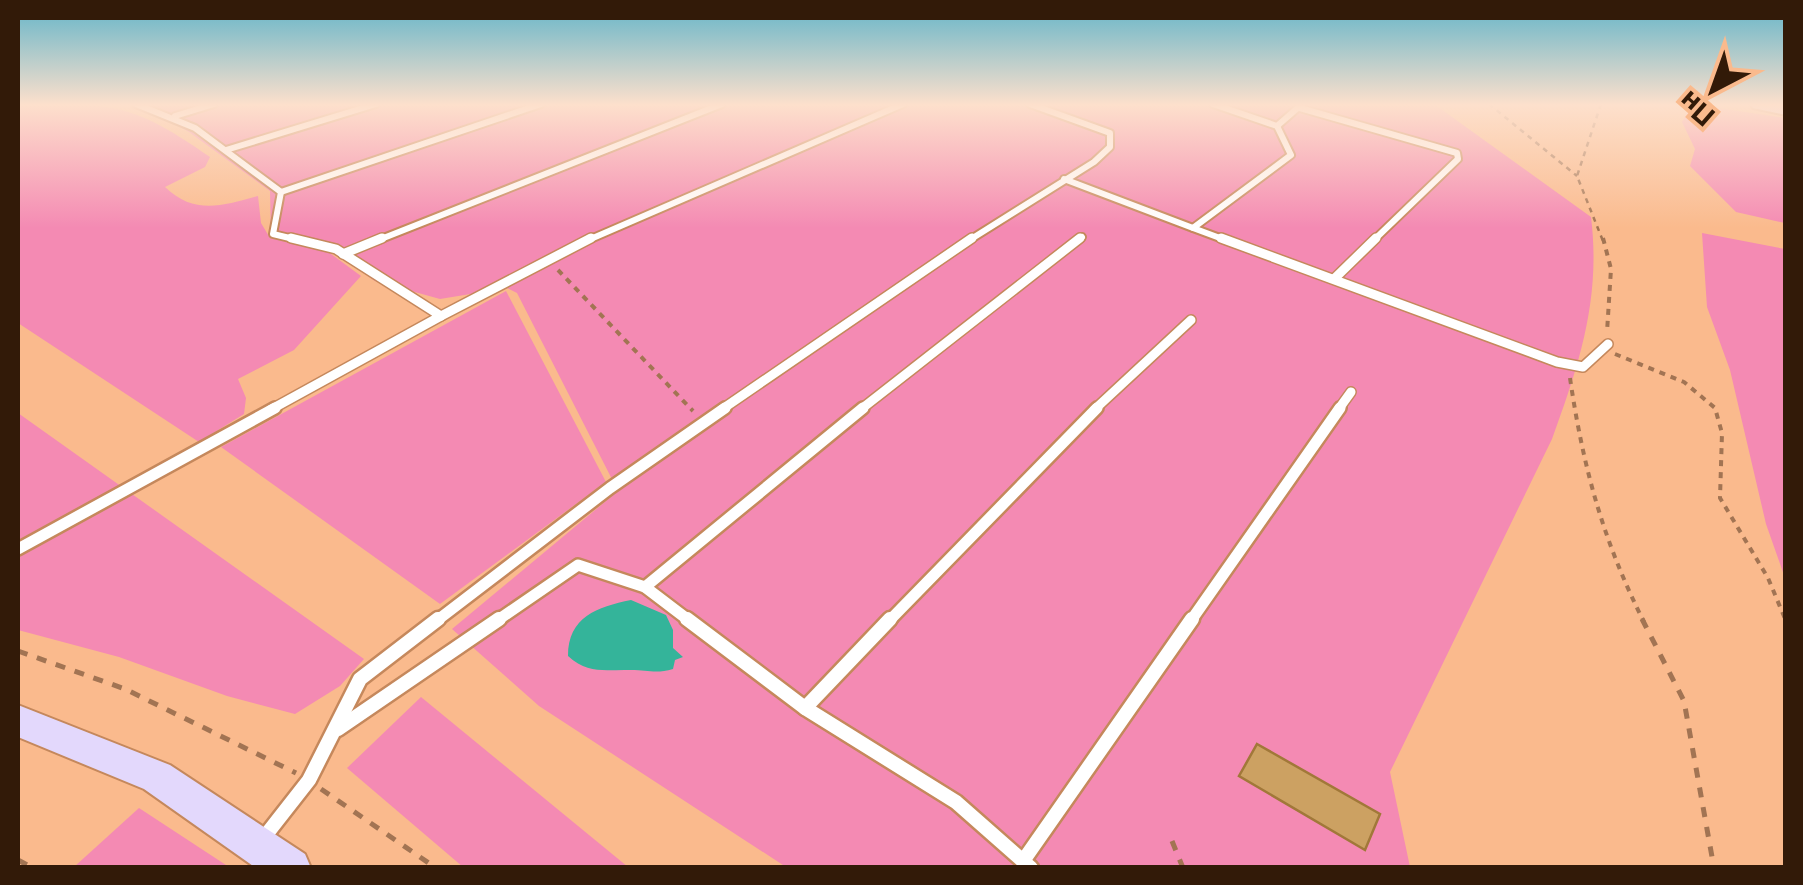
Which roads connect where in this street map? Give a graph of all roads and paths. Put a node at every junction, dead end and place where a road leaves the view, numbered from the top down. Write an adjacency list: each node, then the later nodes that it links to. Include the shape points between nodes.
1 (219, 145): 11 (lane)
2 (241, 145): 11 (lane)
3 (419, 145): 14 (lane)
4 (618, 145): 17 (lane)
5 (804, 145): 18 (lane)
6 (1110, 145): 13 (lane)
7 (1286, 145): 15 (lane, via 1291,155)
8 (1431, 145): 19 (lane, via 1458,159)
9 (1539, 145): 12 (path)
10 (1587, 145): 12 (path)
11 (226, 150): 14 (lane)
12 (1577, 176): 22 (path, via 1611,269)
13 (1064, 180): 15 (lane); 25 (lane, via 926,266)
14 (281, 192): 17 (lane, via 273,234)
15 (1193, 228): 19 (lane)
16 (1082, 237): 27 (lane)
17 (343, 254): 20 (lane)
18 (546, 262): 20 (lane); 25 (path, via 563,272)
19 (1334, 278): 23 (lane)
20 (441, 316): 26 (lane)
21 (1191, 320): 30 (lane, via 1059,443)
22 (1608, 344): 23 (lane, via 1583,367); 28 (path, via 1617,357 1668,374 1708,399 1725,446 1716,471 1720,499 1768,576)
23 (1557, 362): 42 (path, via 1572,382 1582,462 1617,569 1684,701)
24 (1351, 392): 37 (lane)
25 (704, 422): 32 (lane, via 479,584 360,680)
26 (18, 549)
27 (645, 586): 30 (lane); 32 (lane, via 578,565)
28 (1786, 621)
29 (18, 651): 33 (path, via 178,712)
30 (805, 708): 37 (lane, via 956,802)
31 (18, 722): 35 (street, via 157,777)
32 (336, 730): 33 (lane)
33 (309, 780): 35 (lane); 40 (path)
34 (1172, 841): 41 (path)
35 (259, 844): 39 (street)
36 (18, 860): 38 (path)
37 (1027, 864)
38 (33, 868)
39 (292, 868)
40 (436, 868)
41 (1183, 868)
42 (1714, 868)

